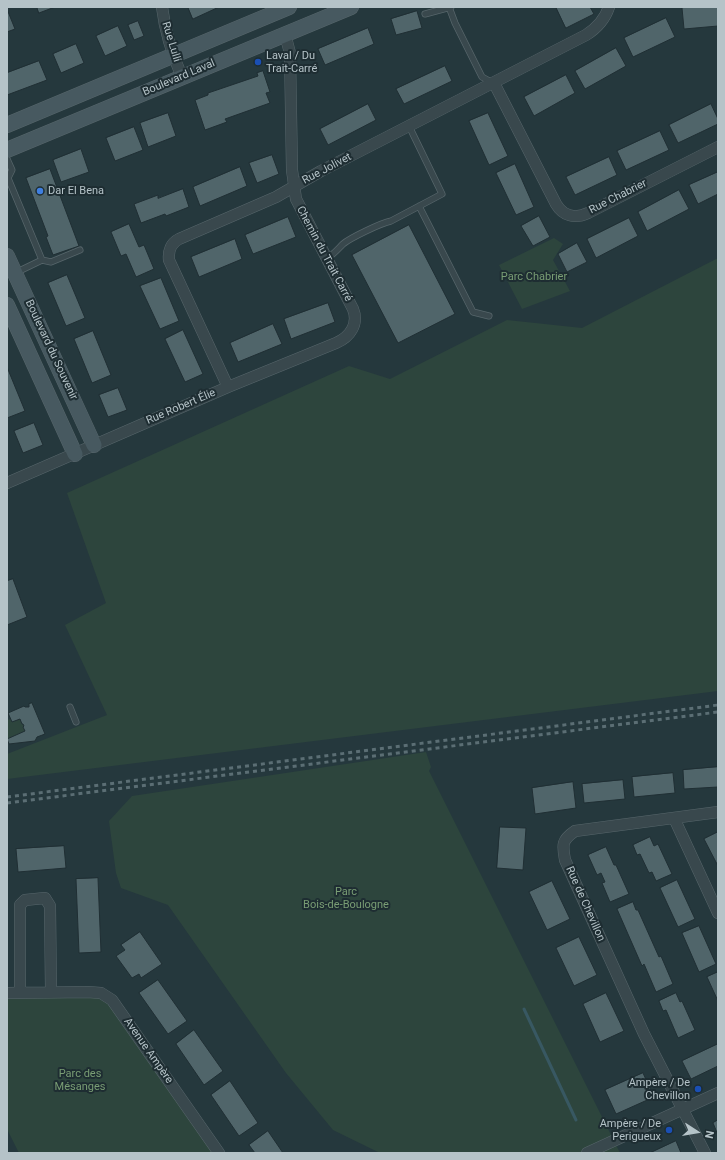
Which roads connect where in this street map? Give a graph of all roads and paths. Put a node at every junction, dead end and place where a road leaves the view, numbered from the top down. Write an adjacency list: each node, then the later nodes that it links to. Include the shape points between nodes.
1 (162, 7): 8 (street, Rue Lulli, via 165,31)
2 (351, 7): 7 (street, Boulevard Laval)
3 (450, 7): 6 (lane); 10 (lane, via 453,20 482,77)
4 (609, 7): 10 (street, Rue Jolivet, via 603,21 591,32)
5 (285, 8): 8 (street, Boulevard Laval)
6 (425, 14)
7 (285, 34): 9 (street, Boulevard Laval); 16 (street, Chemin du Trait Carré, via 290,53)
8 (173, 56): 9 (street, Rue Lulli); 11 (street, Boulevard Laval)
9 (182, 77): 14 (street, Boulevard Laval)
10 (494, 83): 12 (street, Rue Jolivet); 13 (street, Rue Chabrier, via 556,204 562,212 569,215 579,216 588,213)
11 (7, 125)
12 (409, 126): 16 (street, Rue Jolivet); 17 (lane, via 442,194)
13 (718, 147)
14 (7, 150)
15 (7, 159): 20 (lane, via 12,170 8,178)
16 (294, 187): 21 (street, Chemin du Trait Carré, via 298,205); 26 (street, Rue Jolivet, via 177,240 170,250 169,260)
17 (419, 206): 21 (lane, via 343,244); 24 (lane, via 473,312)
18 (80, 250): 20 (lane, via 51,262)
19 (7, 256): 22 (street, Boulevard du Souvenir)
20 (42, 260): 22 (lane)
21 (326, 260): 25 (street, Chemin du Trait Carré, via 354,312)
22 (15, 273): 27 (street, Boulevard du Souvenir)
23 (7, 305): 28 (street, Boulevard du Souvenir)
24 (490, 316)
25 (353, 329): 26 (street, Rue Robert Élie, via 340,341)
26 (228, 387): 27 (street, Rue Robert Élie)
27 (94, 445): 28 (street, Rue Robert Élie)
28 (76, 454): 29 (street, Rue Robert Élie)
29 (7, 483)
30 (70, 707): 31 (lane)
31 (76, 722)
32 (718, 812): 33 (street, Rue de Chevillon)
33 (674, 818): 34 (street); 39 (street, Rue de Chevillon, via 575,831 566,837 562,847 565,860 644,1034)
34 (718, 913)
35 (51, 992): 36 (street, Avenue Ampère); 36 (street, via 50,906 45,898 25,900 20,905); 40 (street, Avenue Ampère, via 102,993 112,1000)
36 (20, 993): 37 (street, Avenue Ampère)
37 (7, 994)
38 (718, 1093): 39 (street)
39 (684, 1109): 41 (street); 42 (street, Rue de Chevillon)
40 (219, 1153)
41 (587, 1153)
42 (705, 1153)

